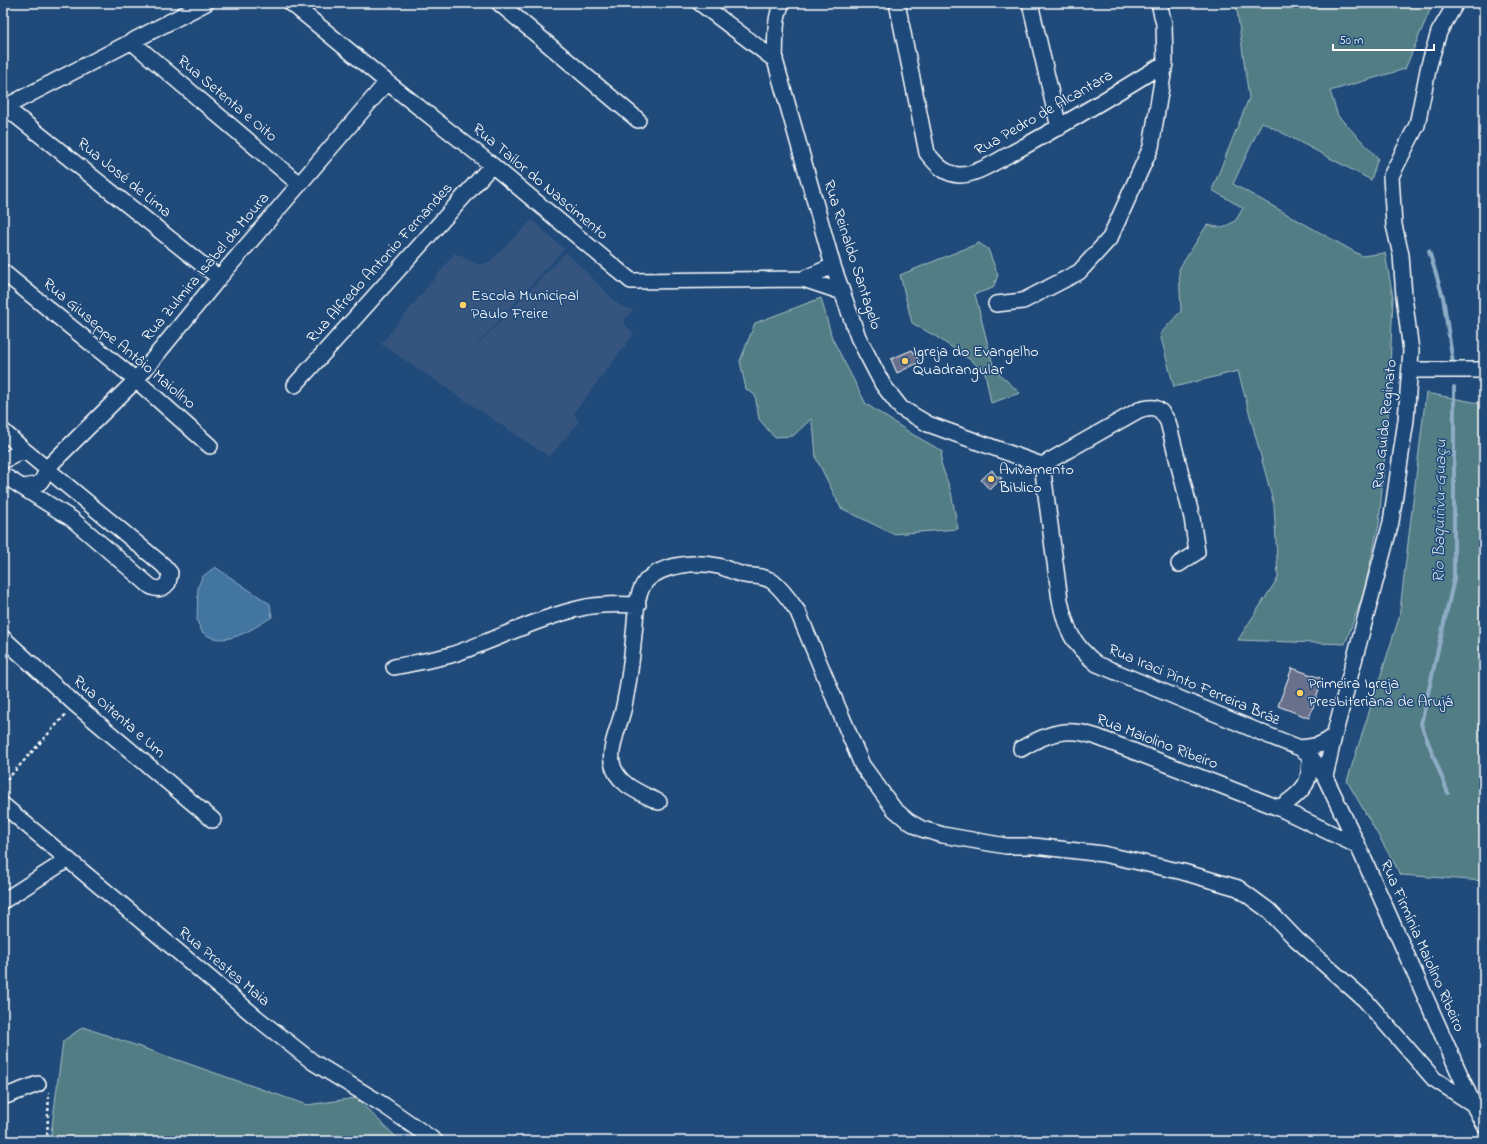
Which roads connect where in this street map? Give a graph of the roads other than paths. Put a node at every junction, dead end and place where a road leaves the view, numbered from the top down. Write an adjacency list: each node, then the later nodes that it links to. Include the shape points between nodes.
1 (206, 3): 10 (street)
2 (291, 3): 13 (street, Rua Tailor do Nascimento)
3 (499, 3): 15 (street)
4 (700, 3): 11 (street)
5 (782, 3): 11 (street, Rua Reinaldo Santagelo, via 776,26)
6 (897, 3): 16 (street, Rua Pedro de Alcantara, via 927,153 946,172 960,175 978,170)
7 (1030, 3): 16 (street)
8 (1160, 3): 12 (street, via 1164,24)
9 (1456, 3): 25 (street, Rua Guido Reginato, via 1439,32 1429,65 1417,125 1391,176 1394,226 1401,255 1411,351)
10 (132, 42): 14 (street); 18 (street, Rua Setenta e Oito)
11 (775, 60): 19 (street, Rua Reinaldo Santagelo)
12 (1165, 63): 16 (street, Rua Pedro de Alcantara); 24 (street, via 1151,147 1110,238 1079,272 1023,301)
13 (386, 82): 17 (street, Rua Tailor do Nascimento); 18 (street, Rua Zulmira Isabel de Moura)
14 (4, 108): 21 (street, Rua José de Lima)
15 (638, 120)
16 (1059, 128)
17 (492, 165): 22 (street, Rua Tailor do Nascimento, via 631,281); 28 (street, Rua Alfredo Antonio Fernandes)
18 (299, 184): 21 (street, Rua Zulmira Isabel de Moura)
19 (833, 266): 22 (street, Rua Tailor do Nascimento); 23 (street, Rua Reinaldo Santagelo)
20 (3, 272): 27 (street, Rua Giuseppe Antôio Maiollno)
21 (219, 278): 27 (street, Rua Zulmira Isabel de Moura)
22 (803, 279): 23 (street, Rua Tailor do Nascimento)
23 (842, 292): 33 (street, Rua Reinaldo Santagelo, via 858,337 883,385 901,408 928,424)
24 (996, 304)
25 (1410, 370): 26 (street); 41 (street, Rua Guido Reginato, via 1406,420 1391,522)
26 (1484, 370)
27 (136, 380): 30 (street, Rua Giuseppe Antôio Maiollno); 34 (street, Rua Zulmira Isabel de Moura)
28 (295, 385)
29 (3, 431): 31 (street)
30 (210, 446)
31 (24, 450): 32 (street); 34 (street)
32 (3, 461)
33 (1042, 465): 37 (street, via 1139,410 1147,407 1160,410 1168,422 1174,444 1192,518 1197,552); 43 (street, Rua Iraci Pinto Ferreira Bráz, via 1065,622 1084,654 1097,664)
34 (47, 468): 36 (street, Rua Zulmira Isabel de Moura, via 44,480 38,485); 36 (street, via 168,570 170,577 165,587 155,589 150,586 72,519)
35 (3, 475): 36 (street)
36 (22, 487)
37 (1179, 564)
38 (638, 605): 40 (street, via 586,607 545,619 450,655); 45 (street, via 624,706 612,750 612,762 623,782); 54 (street, via 642,587 646,582 652,576 671,567 692,564 718,566 772,582 798,612 862,765 894,809 908,821 922,829 943,835 1006,846 1034,846 1103,854 1183,872 1238,888 1268,910 1296,939 1365,1000 1434,1079)
39 (3, 638): 48 (street, Rua Oitenta e Um, via 75,704)
40 (394, 667)
41 (1334, 736): 43 (street, via 1326,743); 44 (street, Rua Guido Reginato)
42 (1021, 749): 47 (street, Rua Maiolino Ribeiro, via 1047,736 1061,732 1076,732 1097,737)
43 (1305, 751): 44 (street); 47 (street, via 1309,770 1307,782 1291,800)
44 (1325, 777): 49 (street)
45 (659, 802)
46 (3, 805): 50 (street, Rua Prestes Maia)
47 (1279, 808): 49 (street, Rua Maiolino Ribeiro)
48 (213, 820)
49 (1358, 846): 54 (street, Rua Firmínia Maiolino Ribeiro)
50 (67, 860): 51 (street); 56 (street, Rua Prestes Maia, via 313,1062 386,1106)
51 (3, 901)
52 (38, 1084): 53 (street)
53 (3, 1097)
54 (1478, 1104): 55 (street, Rua Firmínia Maiolino Ribeiro)
55 (1484, 1125)
56 (435, 1141)

